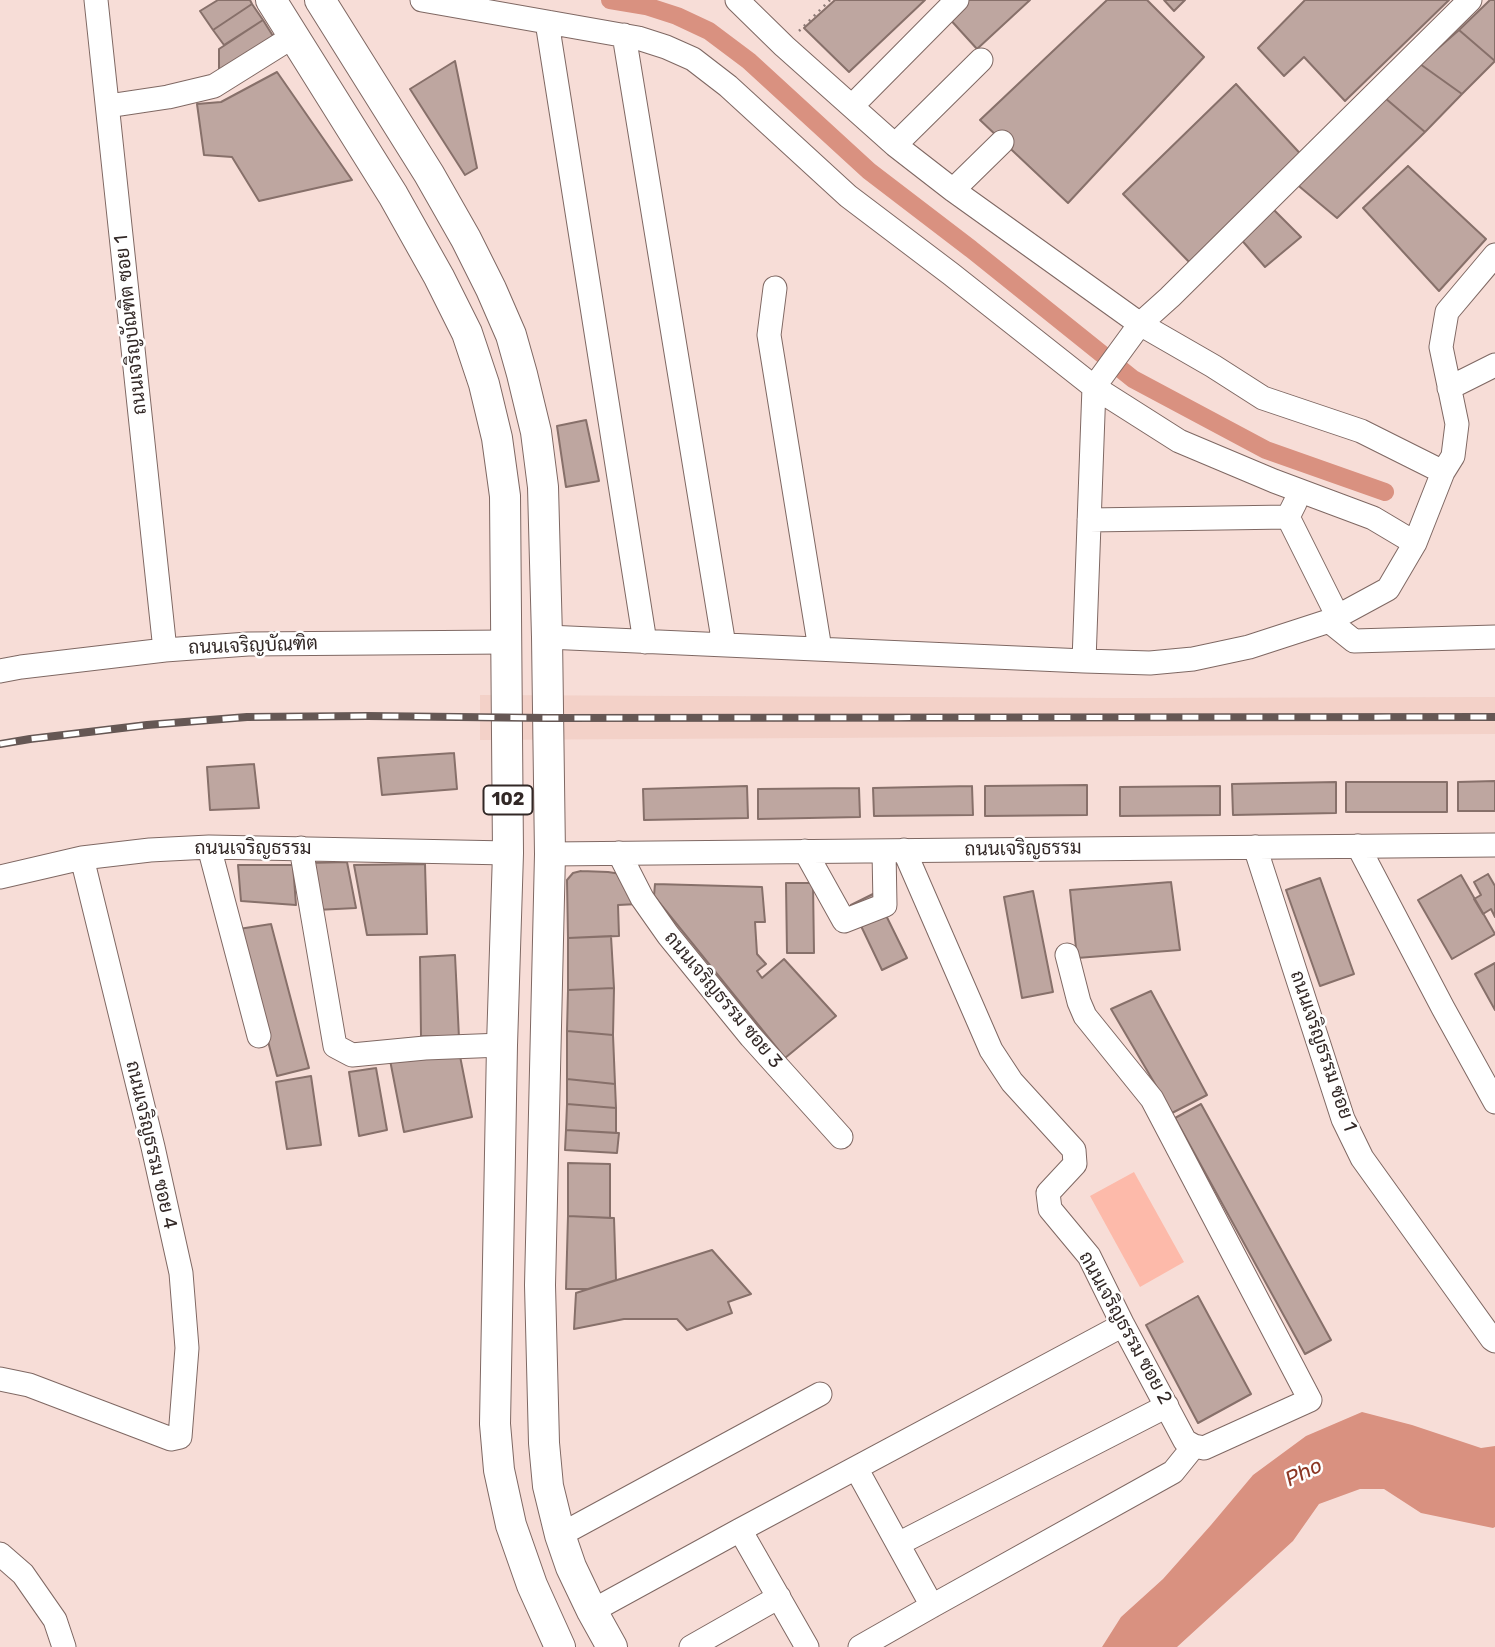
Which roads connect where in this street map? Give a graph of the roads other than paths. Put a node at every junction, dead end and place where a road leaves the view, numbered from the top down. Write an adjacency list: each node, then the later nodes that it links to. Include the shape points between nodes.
1 (96, 0): 12 (street, ถนนเจริญบัณฑิต ซอย 1)
2 (271, 0): 10 (main road, 102)
3 (320, 0): 16 (main road, 102)
4 (422, 0): 8 (street)
5 (957, 0): 13 (street)
6 (1470, 0): 21 (street)
7 (746, 3): 13 (street, via 784,46)
8 (547, 22): 9 (street); 32 (street)
9 (624, 35): 23 (street, via 693,59 848,197); 33 (street)
10 (293, 36): 12 (street, via 214,86); 18 (main road, 102)
11 (981, 60): 15 (street)
12 (108, 106): 35 (street, ถนนเจริญบัณฑิต ซอย 1)
13 (852, 106): 15 (street)
14 (1002, 142): 17 (street)
15 (895, 145): 17 (street)
16 (429, 174): 18 (main road); 36 (main road, 102, via 491,289 522,374 543,487)
17 (953, 190): 21 (street)
18 (393, 195): 37 (main road, 102, via 467,333 491,411 505,496)
19 (1495, 255): 24 (street, via 1447,312 1441,347)
20 (775, 288): 34 (street, via 769,335)
21 (1140, 324): 23 (street); 25 (street, via 1263,398 1361,431)
22 (1495, 365): 24 (street)
23 (1094, 387): 26 (street, via 1179,441); 28 (street)
24 (1450, 387): 25 (street, via 1457,425 1453,456)
25 (1443, 472): 29 (street)
26 (1300, 491): 27 (street); 29 (street, via 1373,518)
27 (1288, 517): 28 (street); 30 (street)
28 (1089, 520): 38 (street)
29 (1415, 543): 30 (street, via 1388,589)
30 (1333, 619): 31 (street, via 1354,641); 38 (street, via 1249,647 1193,659)
31 (1495, 637)
32 (645, 642): 33 (street); 36 (street)
33 (724, 645): 34 (street)
34 (820, 649): 38 (street)
35 (165, 650): 37 (street, ถนนเจริญบัณฑิต, via 248,644); 39 (street, ถนนเจริญบัณฑิต)
36 (548, 651): 37 (main road); 49 (main road, 102)
37 (507, 653): 47 (main road, 102)
38 (1084, 661)
39 (0, 671)
40 (1358, 846): 42 (street, ถนนเจริญธรรม); 44 (street, ถนนเจริญธรรม); 55 (street)
41 (209, 847): 43 (street, ถนนเจริญธรรม); 50 (street, ถนนเจริญธรรม); 53 (street)
42 (1255, 847): 45 (street, ถนนเจริญธรรม); 60 (street, ถนนเจริญธรรม ซอย 1, via 1343,1119 1363,1158)
43 (300, 848): 47 (street, ถนนเจริญธรรม); 54 (street, via 335,1046 352,1055)
44 (1493, 849)
45 (894, 850): 46 (street, ถนนเจริญธรรม); 46 (street, via 886,905 844,921); 59 (street, ถนนเจริญธรรม ซอย 2, via 992,1050 1012,1082 1073,1150 1075,1164 1048,1194 1050,1209 1089,1256)
46 (805, 851): 48 (street, ถนนเจริญธรรม)
47 (508, 853): 49 (main road); 54 (main road, 102)
48 (619, 853): 49 (street, ถนนเจริญธรรม); 56 (street, ถนนเจริญธรรม ซอย 3, via 668,935)
49 (550, 854): 58 (main road, 102)
50 (82, 858): 51 (street, ถนนเจริญธรรม); 61 (street, ถนนเจริญธรรม ซอย 4, via 181,1273 187,1348 180,1437 171,1439 29,1385)
51 (0, 877)
52 (1067, 955): 64 (street, via 1085,1016 1152,1098 1310,1400 1204,1448)
53 (259, 1036)
54 (502, 1045): 57 (main road, 102)
55 (1495, 1102)
56 (841, 1137)
57 (497, 1284): 58 (main road); 75 (main road, 102, via 495,1424 499,1470 511,1525)
58 (540, 1285): 67 (main road, 102, via 544,1443)
59 (1123, 1325): 63 (street, ถนนเจริญธรรม ซอย 2); 65 (street)
60 (1495, 1341)
61 (0, 1379)
62 (820, 1394): 67 (street)
63 (1167, 1406): 64 (street, ถนนเจริญธรรม ซอย 2, via 1185,1441); 68 (street)
64 (1194, 1446): 71 (street, via 1173,1472)
65 (856, 1468): 66 (street); 68 (street)
66 (740, 1530): 70 (street); 72 (street)
67 (560, 1535): 72 (main road, 102)
68 (898, 1544): 71 (street)
69 (0, 1554): 74 (street, via 23,1574 55,1620)
70 (779, 1597): 77 (street); 78 (street)
71 (932, 1606): 73 (street)
72 (592, 1611): 76 (main road, 102)
73 (868, 1645)
74 (64, 1647)
75 (560, 1647)
76 (612, 1647)
77 (691, 1647)
78 (807, 1647)

